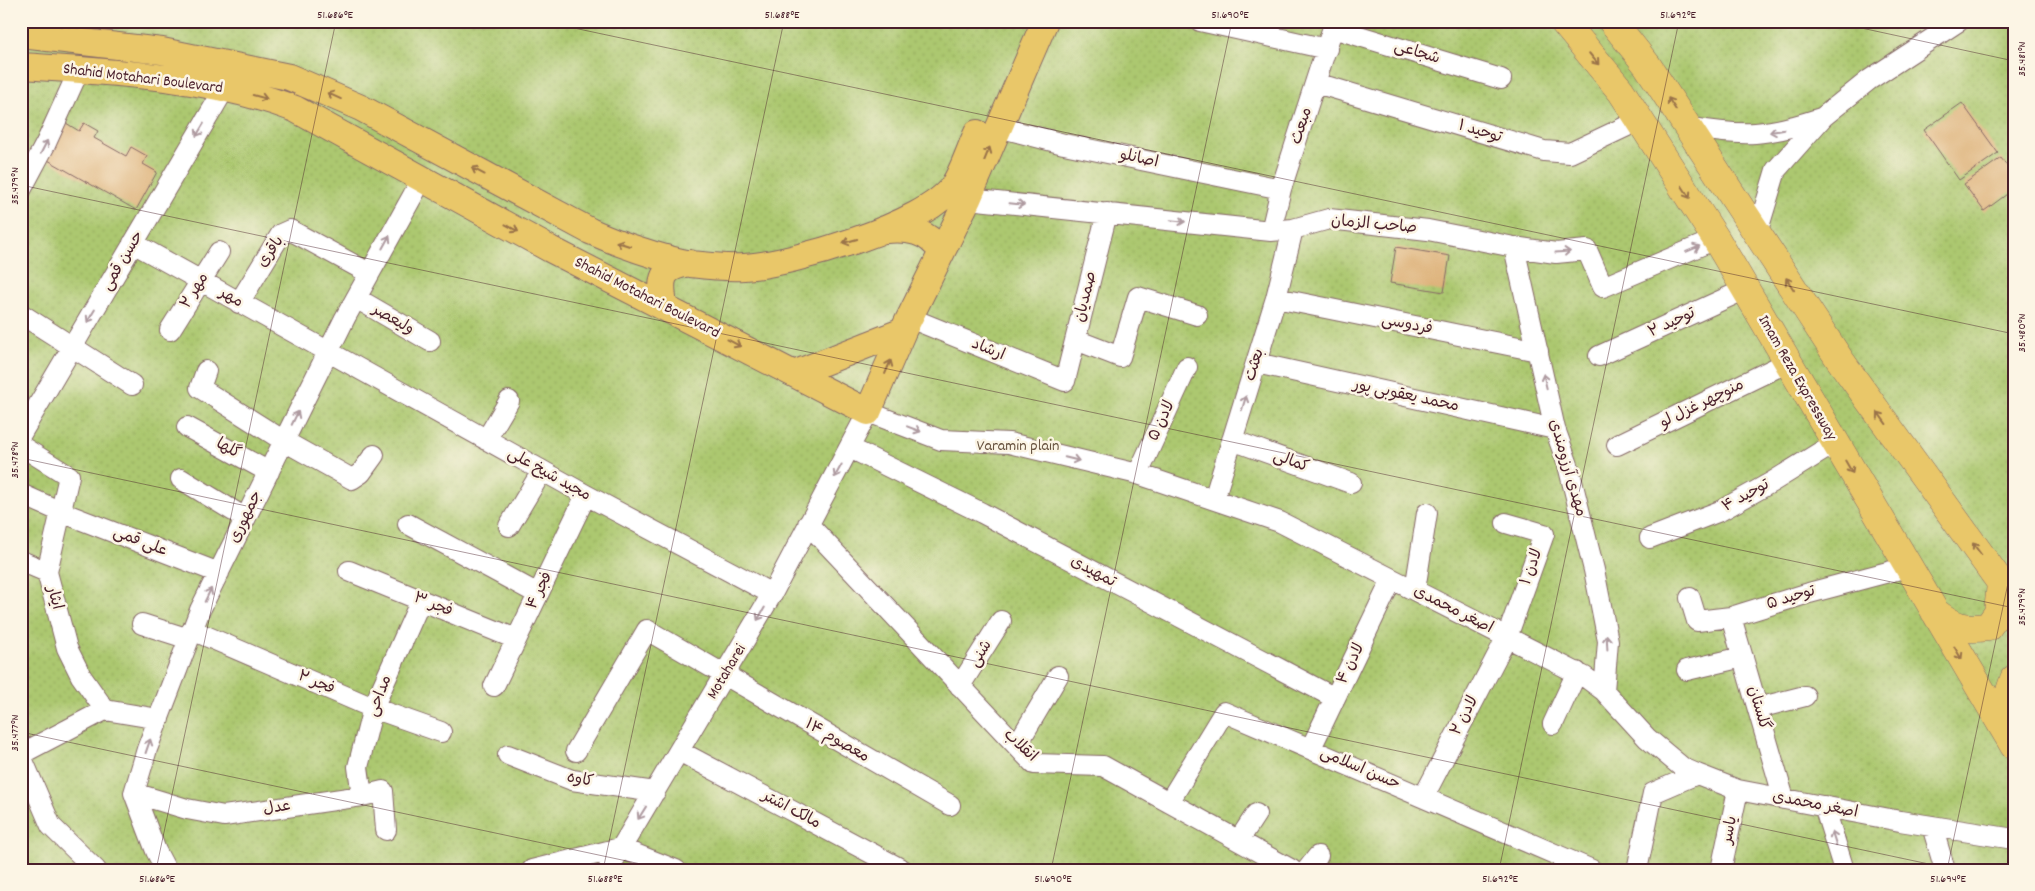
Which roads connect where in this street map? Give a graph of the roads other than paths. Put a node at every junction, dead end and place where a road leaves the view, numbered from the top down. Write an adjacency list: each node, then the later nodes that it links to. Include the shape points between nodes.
1 (1027, 21): 26 (main road, Shahid Motahari Boulevard, via 953,186 925,210)
2 (1045, 21): 18 (main road)
3 (1200, 21): 10 (street)
4 (1563, 21): 17 (highway, Imam Reza Expressway, one-way to 17, via 1621,91)
5 (1612, 21): 19 (highway, one-way to 5, via 1647,65)
6 (1959, 21): 8 (street)
7 (1334, 25): 10 (street, مبعث); 13 (street, شجاعی)
8 (1931, 30): 16 (street)
9 (21, 35): 34 (main road, Shahid Motahari Boulevard, one-way to 9, via 590,231 360,108 289,77 162,51)
10 (1327, 49): 14 (street, مبعث)
11 (21, 66): 12 (main road, Shahid Motahari Boulevard)
12 (79, 70): 15 (main road, Shahid Motahari Boulevard); 22 (street, one-way to 12)
13 (1500, 79)
14 (1316, 83): 17 (street, توحید ۱, via 1544,151 1570,153); 21 (street, مبعث)
15 (225, 88): 20 (main road, Shahid Motahari Boulevard, one-way to 20, via 295,110); 30 (street, حسن قمی, one-way to 30)
16 (1823, 117): 19 (street, one-way to 19, via 1791,128 1754,135); 28 (street, via 1776,170)
17 (1640, 120): 29 (highway, Imam Reza Expressway, one-way to 29)
18 (998, 127): 21 (street, اصانلو); 23 (main road, one-way to 18)
19 (1688, 127): 28 (highway)
20 (422, 179): 36 (street, جمهوری, one-way to 20); 38 (main road, Shahid Motahari Boulevard, one-way to 38)
21 (1281, 189): 27 (street, مبعث)
22 (21, 190)
23 (968, 199): 24 (street, صاحب الزمان, one-way to 24); 32 (main road)
24 (1107, 213): 27 (street, صاحب الزمان, one-way to 27); 48 (street, صمدیان)
25 (1293, 229): 27 (street, صاحب الزمان); 31 (street, صاحب الزمان, via 1329,220 1428,230); 41 (street, بعثت)
26 (886, 230): 32 (main road, via 904,229 925,234); 35 (main road, Shahid Motahari Boulevard, one-way to 35, via 814,252 744,267)
27 (1271, 231)
28 (1757, 233): 99 (highway, one-way to 28, via 1840,360)
29 (1716, 239): 31 (street, صاحب الزمان, one-way to 29, via 1556,253 1587,250 1603,287); 39 (highway, Imam Reza Expressway)
30 (134, 244): 37 (street, مهر); 50 (street, حسن قمی, one-way to 50)
31 (1514, 247): 52 (street, مهدی آرزومندی)
32 (941, 251): 46 (main road)
33 (219, 252): 37 (street, مهر ۲)
34 (649, 252): 35 (main road, Shahid Motahari Boulevard); 38 (main road, via 655,270 650,286)
35 (690, 264): 43 (main road, via 673,266 664,274)
36 (370, 273): 40 (street, جمهوری); 42 (street, باقری, via 290,230 281,234)
37 (202, 282): 42 (street, مهر); 47 (street, مهر ۲)
38 (628, 288): 43 (main road, Shahid Motahari Boulevard)
39 (1746, 289): 53 (street, توحید ۲); 54 (highway, Imam Reza Expressway)
40 (356, 298): 49 (street, ولیعصر); 51 (street, جمهوری)
41 (1276, 298): 52 (street, فردوسی); 55 (street, بعثت)
42 (239, 303): 51 (street, مهر)
43 (664, 306): 58 (main road, Shahid Motahari Boulevard, one-way to 58)
44 (21, 314): 50 (street)
45 (1197, 315): 48 (street, via 1138,298 1120,357)
46 (907, 325): 58 (main road); 59 (street, ارشاد); 62 (main road, one-way to 46)
47 (170, 330)
48 (1076, 340): 59 (street, صمدیان)
49 (430, 341)
50 (72, 348): 60 (street); 65 (street, حسن قمی)
51 (328, 352): 66 (street, جمهوری, one-way to 51); 67 (street, مجید شیخ علی)
52 (1538, 352): 64 (street, مهدی آرزومندی, one-way to 52)
53 (1599, 356)
54 (1788, 362): 69 (highway, Imam Reza Expressway); 71 (street, منوچهر غزل لو)
55 (1256, 363): 64 (street, محمد یعقوبی پور); 68 (street, بعثت, one-way to 55)
56 (1187, 367): 76 (street, لادن ۵)
57 (206, 371): 66 (street, via 200,388)
58 (796, 373): 62 (main road, Shahid Motahari Boulevard)
59 (1065, 381)
60 (132, 385)
61 (509, 401): 67 (street)
62 (868, 412): 72 (street, Motaharei); 76 (street, اصغر محمدی, one-way to 76, via 941,440 1009,443)
63 (187, 427): 75 (street, گلها)
64 (1556, 429): 117 (street, مهدی آرزومندی, one-way to 64, via 1608,641 1573,484)
65 (21, 434)
66 (284, 440): 73 (street, via 352,479 361,473); 75 (street, جمهوری)
67 (486, 440): 74 (street, مجید شیخ علی)
68 (1232, 440): 78 (street, کمالی); 81 (street, بعثت)
69 (1835, 442): 89 (street, توحید ۴, via 1720,511); 91 (highway, Imam Reza Expressway, one-way to 91)
70 (21, 446): 82 (street, ایثار, via 69,476)
71 (1617, 446)
72 (850, 448): 87 (street, Motaharei, one-way to 87); 119 (street, تمهیدی, via 982,513)
73 (374, 454)
74 (542, 471): 80 (street, مجید شیخ علی); 88 (street)
75 (269, 472): 84 (street, جمهوری)
76 (1138, 474): 81 (street, اصغر محمدی)
77 (181, 479): 84 (street)
78 (1351, 483)
79 (21, 494): 82 (street, علی قمی)
80 (586, 495): 97 (street, فجر ۴); 98 (street, مجید شیخ علی)
81 (1214, 499): 95 (street, اصغر محمدی, via 1280,522)
82 (60, 512): 93 (street, ایثار); 94 (street, علی قمی)
83 (1427, 513): 96 (street)
84 (246, 518): 94 (street, جمهوری)
85 (1506, 523): 107 (street, لادن ۱, via 1544,534)
86 (408, 524): 97 (street)
87 (808, 524): 98 (street, Motaharei); 116 (street, انقلاب)
88 (509, 526)
89 (1650, 538)
90 (21, 560): 93 (street)
91 (1908, 567): 102 (highway, Imam Reza Expressway); 103 (street, توحید ۵)
92 (349, 571): 101 (street, فجر ۳)
93 (47, 572): 123 (street, ایثار, via 67,648 81,676)
94 (218, 572): 106 (street, جمهوری, one-way to 94)
95 (1392, 579): 96 (street, اصغر محمدی); 119 (street, لادن ۴)
96 (1414, 590): 107 (street, اصغر محمدی)
97 (538, 594): 108 (street, فجر ۴)
98 (772, 594): 112 (street, Motaharei, one-way to 112)
99 (2007, 594): 102 (highway, via 1988,627 1969,629 1952,625)
100 (1690, 598): 103 (street, توحید ۵, via 1697,621)
101 (421, 600): 108 (street, فجر ۳); 121 (street, مداحی)
102 (1935, 612): 128 (highway, Imam Reza Expressway, one-way to 128)
103 (1731, 616): 109 (street, گلستان)
104 (1001, 621): 116 (street, شنی)
105 (142, 624): 106 (street, فجر ۲)
106 (191, 634): 121 (street, فجر ۲); 124 (street, جمهوری)
107 (1506, 637): 111 (street, اصغر محمدی); 139 (street, لادن ۲)
108 (516, 639): 115 (street, فجر ۴)
109 (1743, 656): 110 (street); 122 (street, گلستان)
110 (1687, 670)
111 (1577, 672): 117 (street, اصغر محمدی); 125 (street)
112 (724, 676): 130 (street, ۱۴ معصوم, via 647,630); 131 (street, Motaharei); 142 (street, ۱۴ معصوم)
113 (1058, 676): 127 (street)
114 (2014, 679): 120 (highway, via 2010,691)
115 (494, 686)
116 (960, 686): 127 (street, انقلاب)
117 (1604, 691): 134 (street, اصغر محمدی, via 1647,738 1683,768)
118 (1805, 696): 122 (street)
119 (1335, 698): 129 (street, لادن ۴)
120 (2014, 704)
121 (373, 708): 126 (street, فجر ۲); 138 (street, مداحی, via 358,767)
122 (1758, 708): 140 (street, گلستان)
123 (105, 710): 124 (street); 132 (street)
124 (159, 719): 136 (street, جمهوری, one-way to 124)
125 (1553, 724)
126 (441, 732)
127 (1016, 746): 141 (street, انقلاب, via 1034,764 1103,766)
128 (2014, 746)
129 (1311, 748): 139 (street, حسن اسلامی); 141 (street, حسن اسلامی, via 1224,712)
130 (576, 751)
131 (679, 751): 137 (street, Motaharei); 155 (street, مالک اشتر)
132 (21, 755): 150 (street, via 51,826)
133 (508, 755): 137 (street, کاوه, via 572,780)
134 (1697, 774): 135 (street, اصغر محمدی); 158 (street, via 1653,793)
135 (1738, 790): 140 (street, اصغر محمدی); 159 (street, یاسر)
136 (134, 792): 138 (street, عدل, via 187,809 224,816); 151 (street)
137 (655, 792): 149 (street, Motaharei, one-way to 149)
138 (362, 796): 146 (street, عدل, via 383,791)
139 (1424, 796): 157 (street, حسن اسلامی)
140 (1784, 799): 143 (street, اصغر محمدی)
141 (1169, 802): 148 (street, انقلاب)
142 (950, 805)
143 (1824, 806): 145 (street, اصغر محمدی); 160 (street, one-way to 143)
144 (1256, 814): 148 (street)
145 (1932, 826): 147 (street, اصغر محمدی); 161 (street)
146 (386, 830)
147 (2014, 839)
148 (1239, 840): 156 (street, انقلاب)
149 (620, 848): 152 (street); 153 (street, Motaharei); 154 (street)
150 (96, 870)
151 (166, 870)
152 (532, 870)
153 (608, 870)
154 (676, 870)
155 (903, 870)
156 (1292, 870)
157 (1592, 870)
158 (1637, 870)
159 (1722, 870)
160 (1844, 870)
161 (1945, 870)

